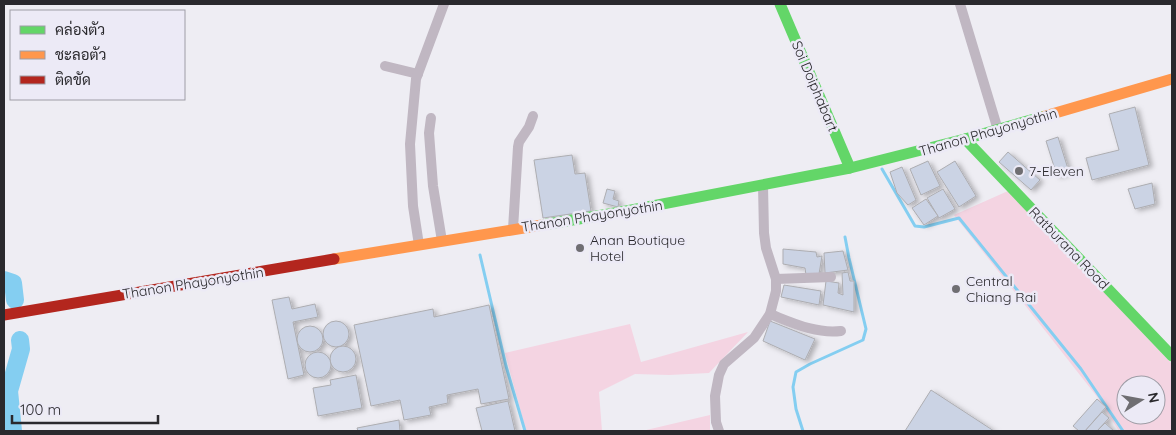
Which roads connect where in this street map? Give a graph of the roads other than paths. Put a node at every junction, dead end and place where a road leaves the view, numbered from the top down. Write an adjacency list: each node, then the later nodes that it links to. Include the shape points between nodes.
1 (444, 4): 5 (street)
2 (780, 4): 11 (main road, Soi Doiphabart)
3 (960, 4): 9 (street)
4 (385, 66): 5 (street)
5 (417, 76): 15 (street, via 410,144 413,206)
6 (1172, 79): 9 (main road, Thanon Phayonyothin)
7 (533, 116): 13 (street, via 518,147)
8 (432, 118): 14 (street, via 429,133 433,186)
9 (998, 130): 10 (main road, Thanon Phayonyothin)
10 (965, 140): 11 (main road, Thanon Phayonyothin); 21 (main road, Ratburana Road)
11 (850, 168): 12 (main road, Thanon Phayonyothin)
12 (763, 186): 13 (main road, Thanon Phayonyothin); 17 (street, via 766,248)
13 (513, 229): 14 (main road, Thanon Phayonyothin)
14 (442, 241): 15 (main road, Thanon Phayonyothin)
15 (419, 245): 19 (main road, Thanon Phayonyothin)
16 (830, 277): 17 (street)
17 (776, 279): 18 (street)
18 (770, 314): 20 (street, via 816,331); 22 (street, via 754,338 724,364 719,375 715,396 716,422)
19 (4, 315)
20 (841, 331)
21 (1172, 356)
22 (720, 431)

